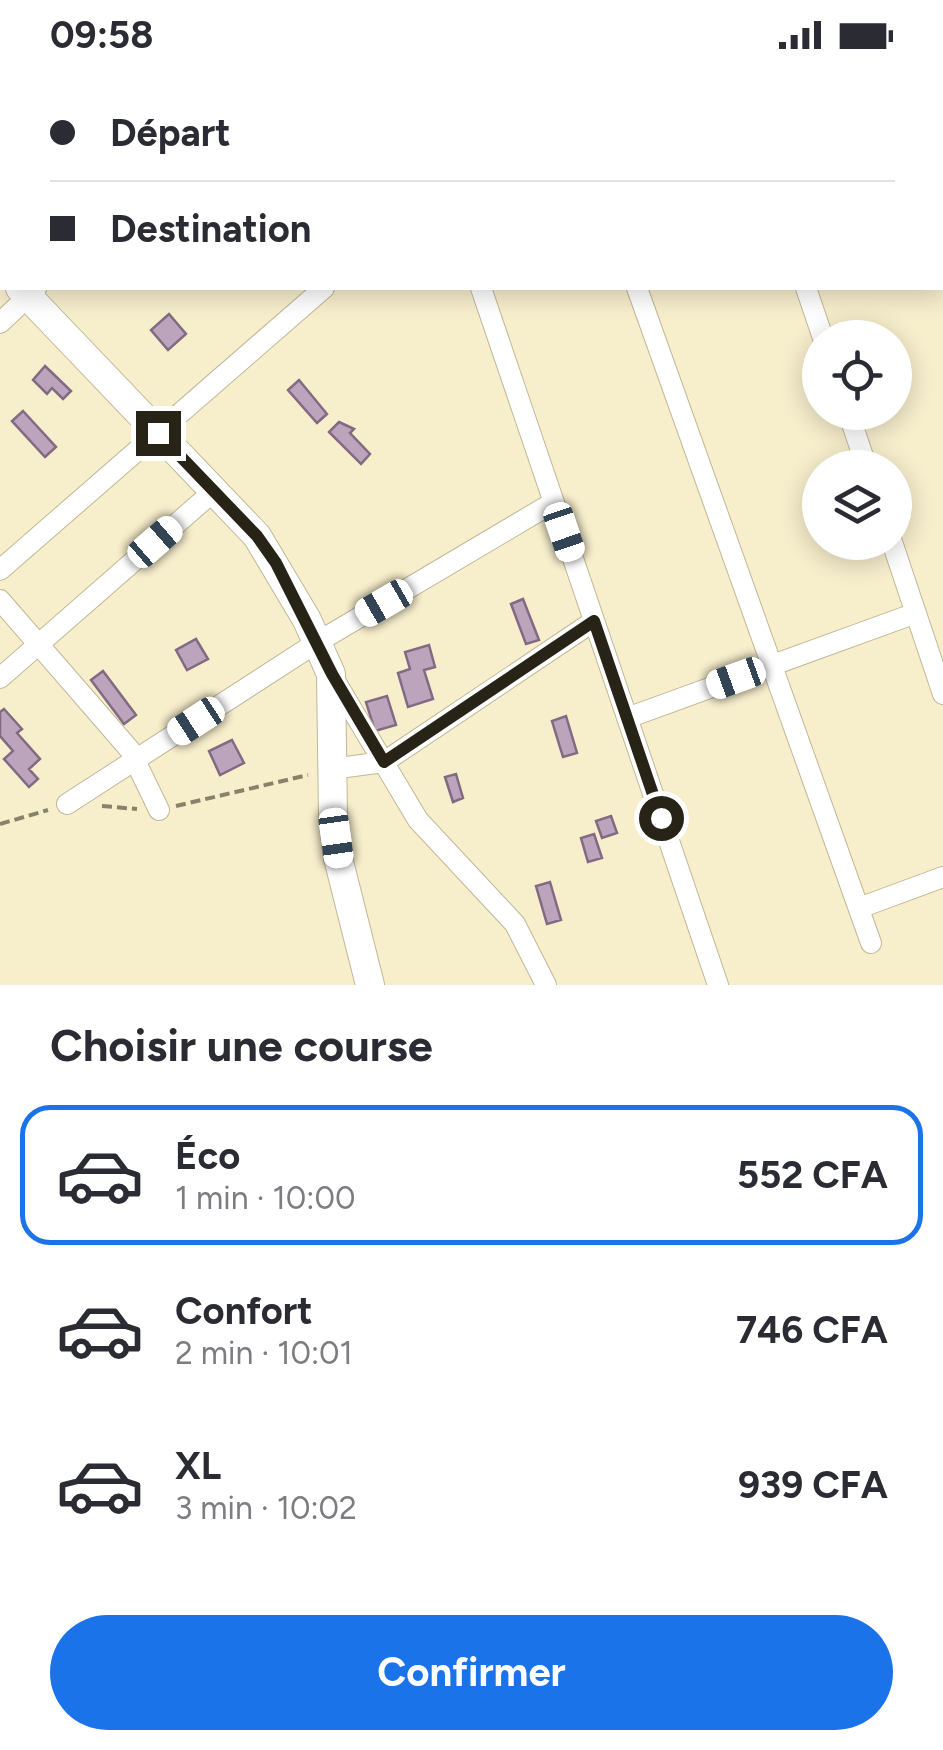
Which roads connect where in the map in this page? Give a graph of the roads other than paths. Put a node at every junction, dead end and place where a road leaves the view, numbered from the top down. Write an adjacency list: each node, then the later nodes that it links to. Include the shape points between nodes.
1 (29, 290): 7 (street); 8 (street)
2 (322, 290): 8 (street)
3 (481, 290): 10 (street)
4 (638, 290): 18 (street)
5 (807, 290): 6 (street)
6 (817, 320)
7 (0, 323)
8 (158, 433): 9 (street); 12 (street)
9 (214, 491): 16 (street, via 276,563); 17 (street)
10 (554, 502): 15 (street); 16 (street)
11 (898, 560): 14 (street)
12 (0, 570)
13 (0, 600): 17 (street)
14 (916, 613): 18 (street); 21 (street)
15 (594, 621): 22 (street); 24 (street)
16 (316, 643): 19 (street); 23 (street)
17 (38, 644): 20 (street); 23 (street)
18 (772, 665): 22 (street); 29 (street)
19 (332, 674): 24 (street); 25 (street)
20 (0, 678)
21 (943, 694)
22 (627, 718): 33 (street)
23 (136, 761): 26 (street); 27 (street)
24 (384, 762): 25 (street); 32 (street, via 418,820 515,924)
25 (331, 769): 31 (street, via 338,858)
26 (67, 804)
27 (159, 810)
28 (943, 878): 29 (street)
29 (858, 908): 30 (street)
30 (871, 943)
31 (370, 985)
32 (546, 985)
33 (718, 985)

